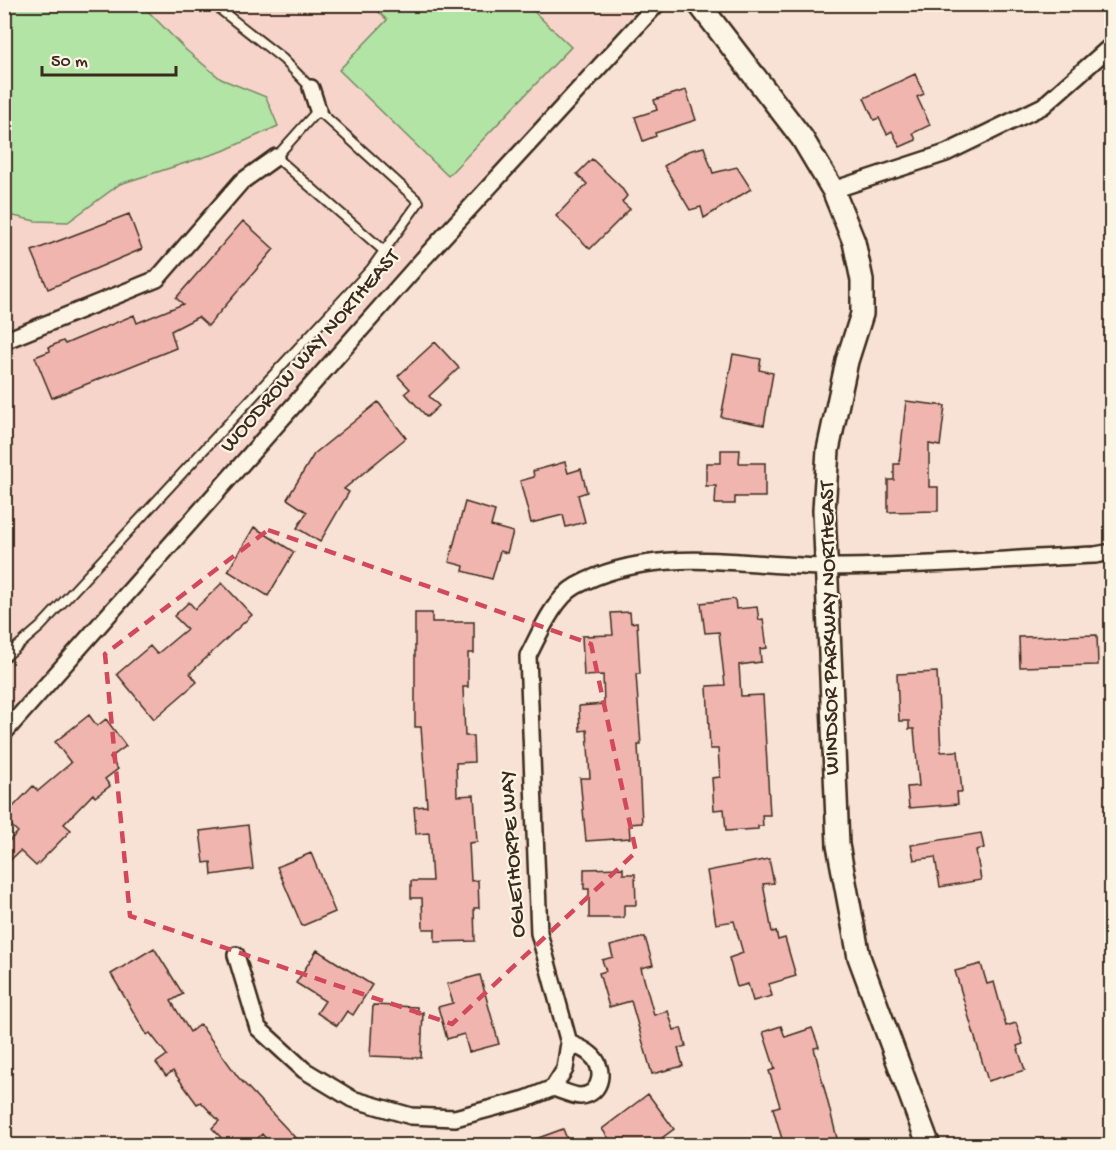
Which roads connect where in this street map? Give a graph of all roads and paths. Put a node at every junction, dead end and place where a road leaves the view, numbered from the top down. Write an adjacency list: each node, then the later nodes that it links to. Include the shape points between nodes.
1 (213, 4): 5 (lane, via 283,59)
2 (657, 4): 14 (street, WOODROW WAY NORTHEAST, via 416,268)
3 (699, 4): 8 (street, WINDSOR PARKWAY NORTHEAST, via 802,138)
4 (1112, 45): 8 (street, via 1043,106 946,153)
5 (311, 88): 6 (street)
6 (318, 110): 7 (lane); 9 (lane, via 419,202)
7 (276, 157): 9 (lane); 10 (street, via 241,182 157,279)
8 (834, 190): 12 (street, WINDSOR PARKWAY NORTHEAST, via 854,242 862,280 862,314 828,450)
9 (384, 251): 13 (lane, via 40,627)
10 (4, 341)
11 (1112, 552): 12 (street, OGLETHORPE WAY)
12 (826, 567): 16 (street, OGLETHORPE WAY, via 706,561 637,564 573,587 548,616 528,656 539,933); 18 (street, WINDSOR PARKWAY NORTHEAST, via 838,844 859,957)
13 (4, 658)
14 (4, 734)
15 (236, 955): 17 (street, via 258,1028 304,1070 352,1099 411,1116 455,1118)
16 (569, 1043): 17 (street, OGLETHORPE WAY, via 566,1069); 17 (street, via 590,1053 599,1064 598,1085 591,1094 579,1096)
17 (553, 1088)
18 (929, 1146)

